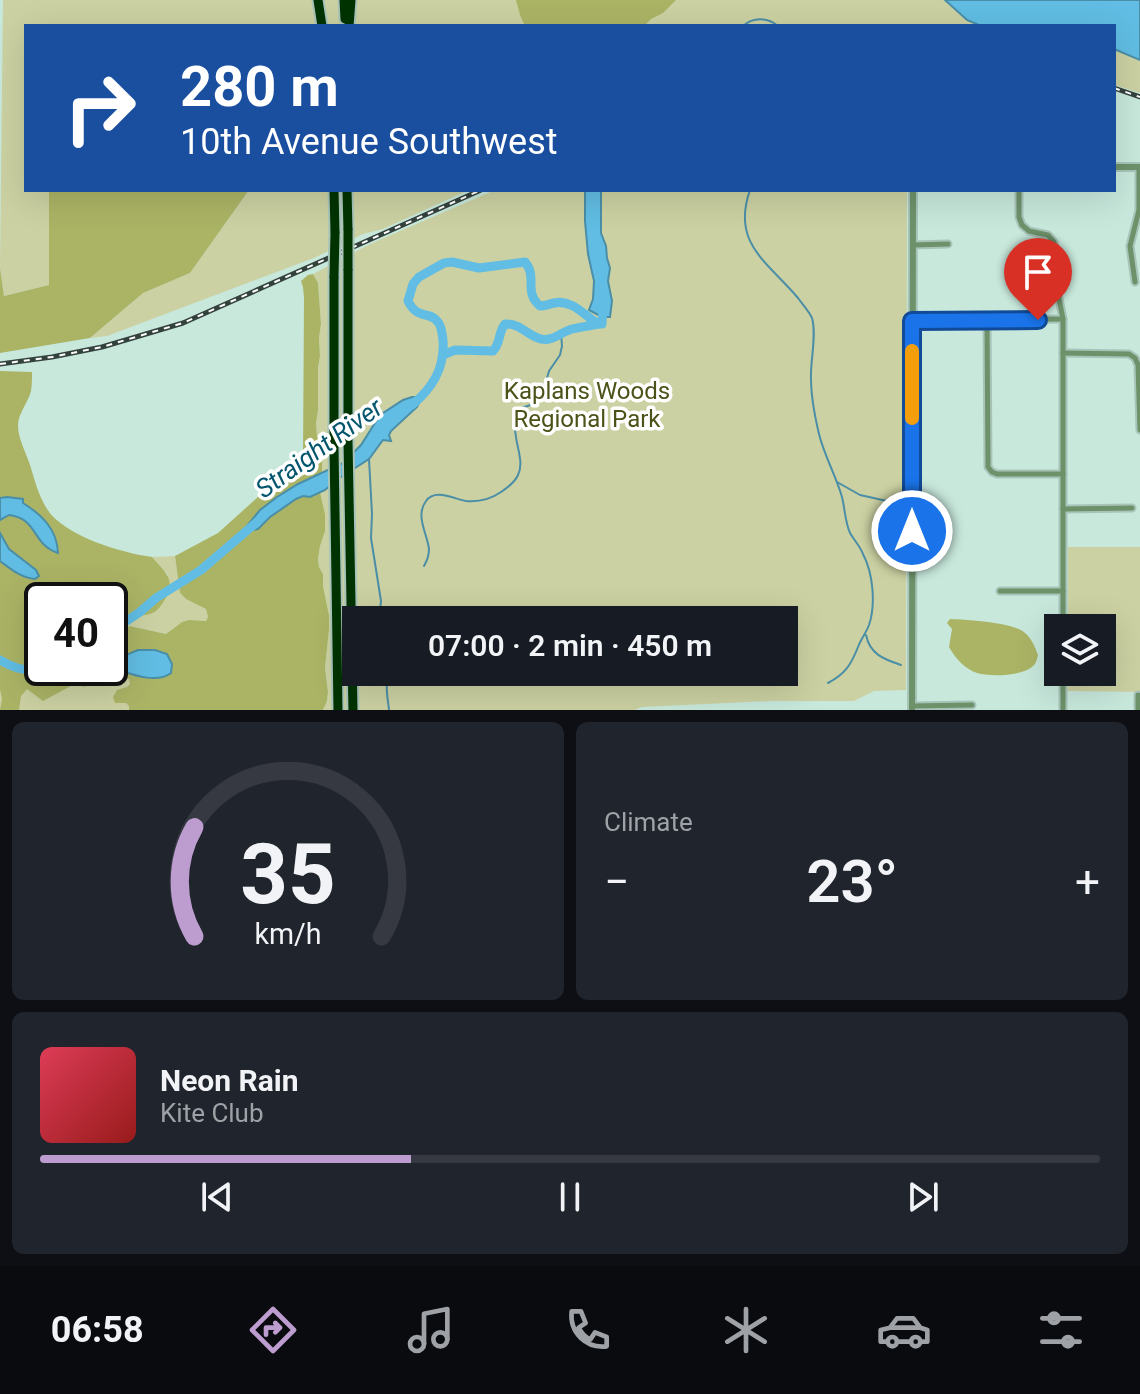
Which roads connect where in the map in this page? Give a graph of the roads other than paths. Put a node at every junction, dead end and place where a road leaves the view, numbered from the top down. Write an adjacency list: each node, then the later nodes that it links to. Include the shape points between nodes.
1 (321, 0): 4 (highway)
2 (344, 0): 5 (highway)
3 (351, 0): 6 (highway)
4 (323, 24)
5 (347, 24)
6 (347, 24)
7 (1116, 167): 8 (street)
8 (1140, 167): 15 (street, via 1139,210 1130,246)
9 (334, 192): 31 (highway, bridge)
10 (347, 192): 32 (highway, bridge)
11 (913, 192): 14 (street)
12 (1019, 192): 16 (street, via 1022,225 1054,242)
13 (948, 244): 14 (street)
14 (913, 245): 18 (street)
15 (1135, 282)
16 (1063, 319): 17 (street); 19 (street)
17 (987, 320): 18 (street); 21 (street, via 988,467 997,474)
18 (912, 321): 30 (street)
19 (1063, 353): 20 (street, via 1125,353 1135,358); 21 (street)
20 (1140, 430)
21 (1063, 474): 23 (street)
22 (1132, 508): 23 (street)
23 (1063, 509): 25 (street)
24 (1000, 591): 25 (street)
25 (1063, 591): 26 (street)
26 (1063, 614)
27 (1063, 686): 33 (street)
28 (1138, 695): 34 (street)
29 (972, 705): 30 (street)
30 (912, 708)
31 (338, 710)
32 (353, 710)
33 (1063, 710)
34 (1138, 710)

